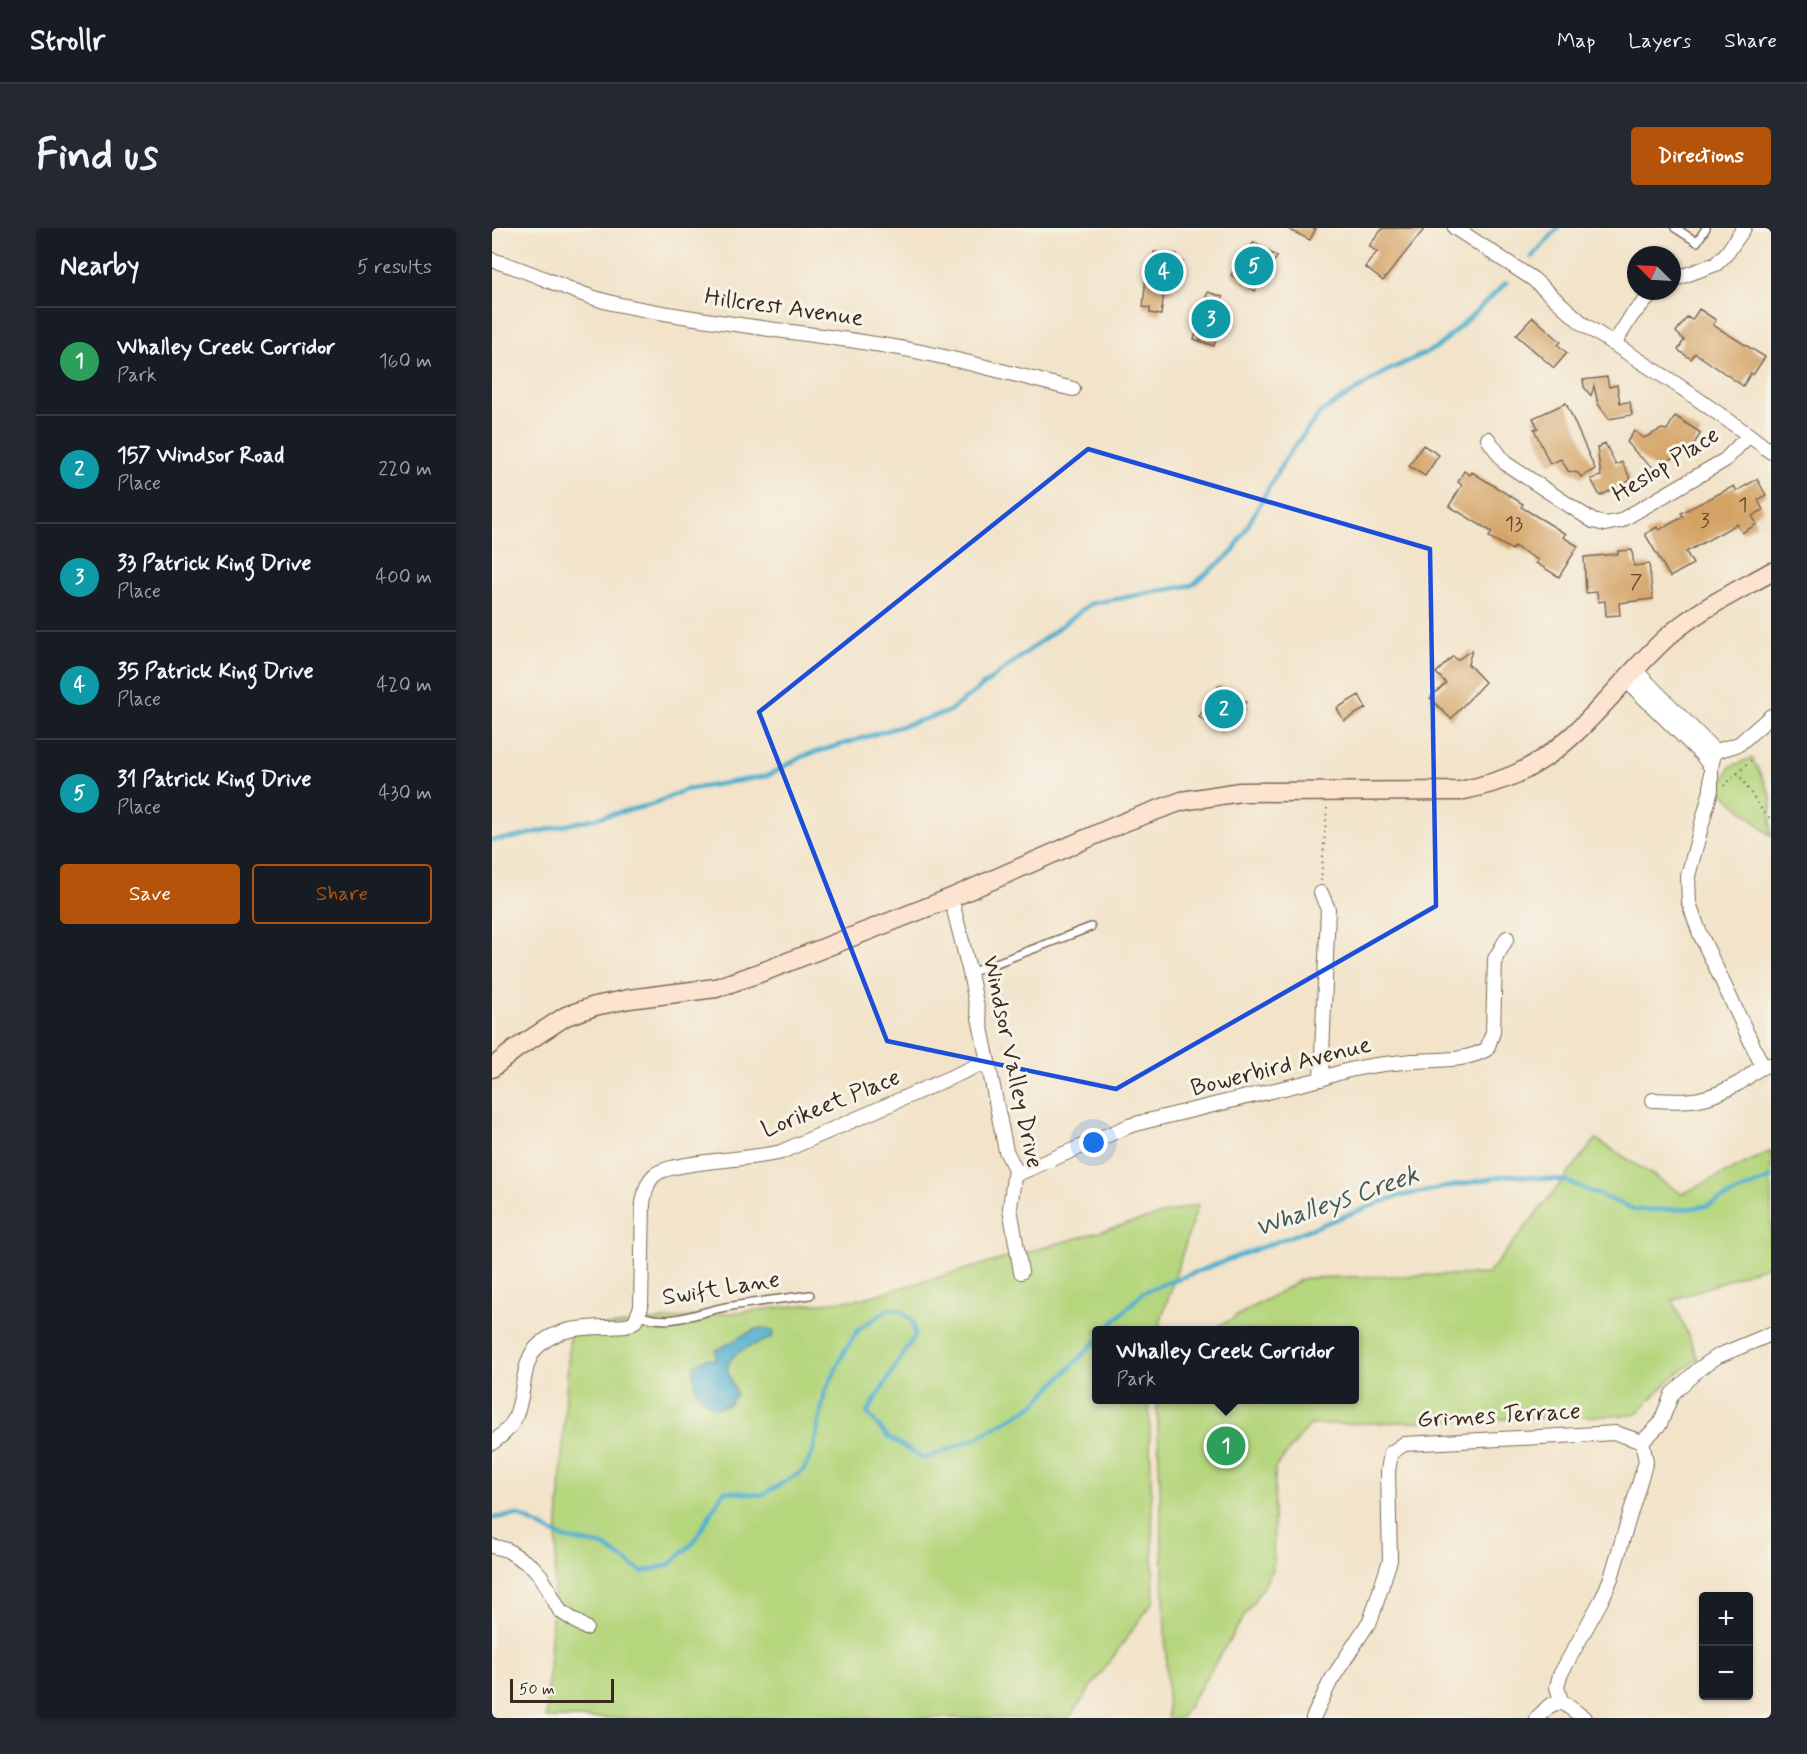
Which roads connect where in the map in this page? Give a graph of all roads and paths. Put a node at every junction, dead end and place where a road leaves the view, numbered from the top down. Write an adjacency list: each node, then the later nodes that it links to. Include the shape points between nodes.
1 (1455, 228): 8 (street, via 1533,279 1583,324)
2 (1675, 228): 3 (lane, via 1697,242)
3 (1706, 228)
4 (1744, 228): 6 (street, via 1716,264)
5 (492, 260): 9 (street, Hillcrest Avenue, via 619,304 884,345)
6 (1681, 277)
7 (1646, 300): 8 (street)
8 (1614, 344): 10 (street)
9 (1073, 389)
10 (1749, 435): 11 (street, Heslop Place, via 1725,460 1620,521 1605,525 1505,463); 12 (street)
11 (1488, 439)
12 (1771, 452)
13 (1771, 572): 14 (street, via 1693,616)
14 (1631, 675): 16 (street); 23 (street, via 1559,747 1534,764 1489,784 1427,793 1240,792 1182,801)
15 (1771, 716): 16 (street, via 1739,744)
16 (1707, 753): 19 (street, via 1712,783)
17 (1752, 759): 18 (path)
18 (1737, 773): 19 (path); 21 (path)
19 (1709, 800): 28 (street, via 1688,876 1689,903 1700,934)
20 (1327, 806): 22 (path)
21 (1771, 819)
22 (1320, 893): 30 (street, via 1328,909)
23 (951, 898): 26 (street, Windsor Valley Drive); 29 (street, via 716,987 629,999 566,1016)
24 (1090, 927): 26 (lane)
25 (1507, 938): 30 (street, Bowerbird Avenue, via 1494,959 1492,1032 1487,1049 1463,1058 1343,1070)
26 (970, 973): 27 (street, Windsor Valley Drive)
27 (988, 1061): 32 (street, Windsor Valley Drive, via 1006,1151); 35 (street, Lorikeet Place, via 781,1152 673,1167 654,1174 643,1203)
28 (1767, 1065): 31 (street, via 1740,1083 1702,1100)
29 (492, 1068)
30 (1321, 1079): 32 (street, Bowerbird Avenue, via 1129,1126)
31 (1653, 1100)
32 (1015, 1175): 33 (street, Windsor Valley Drive, via 1010,1208)
33 (1021, 1272)
34 (810, 1295): 35 (lane, Swift Lane, via 724,1307 677,1319 654,1320)
35 (638, 1315): 38 (street, via 626,1326 557,1334 539,1345 528,1360 514,1419)
36 (1771, 1334): 37 (street, via 1699,1368 1672,1394 1660,1424)
37 (1642, 1442): 41 (street, via 1646,1461 1611,1578 1560,1674 1557,1687); 42 (street, Grimes Terrace, via 1616,1433 1404,1444 1391,1453 1390,1560 1371,1618 1330,1682)
38 (492, 1443)
39 (492, 1546): 40 (street, via 507,1550 533,1567 560,1611)
40 (586, 1628)
41 (1561, 1701): 43 (street); 44 (street)
42 (1313, 1718)
43 (1537, 1718)
44 (1584, 1718)

